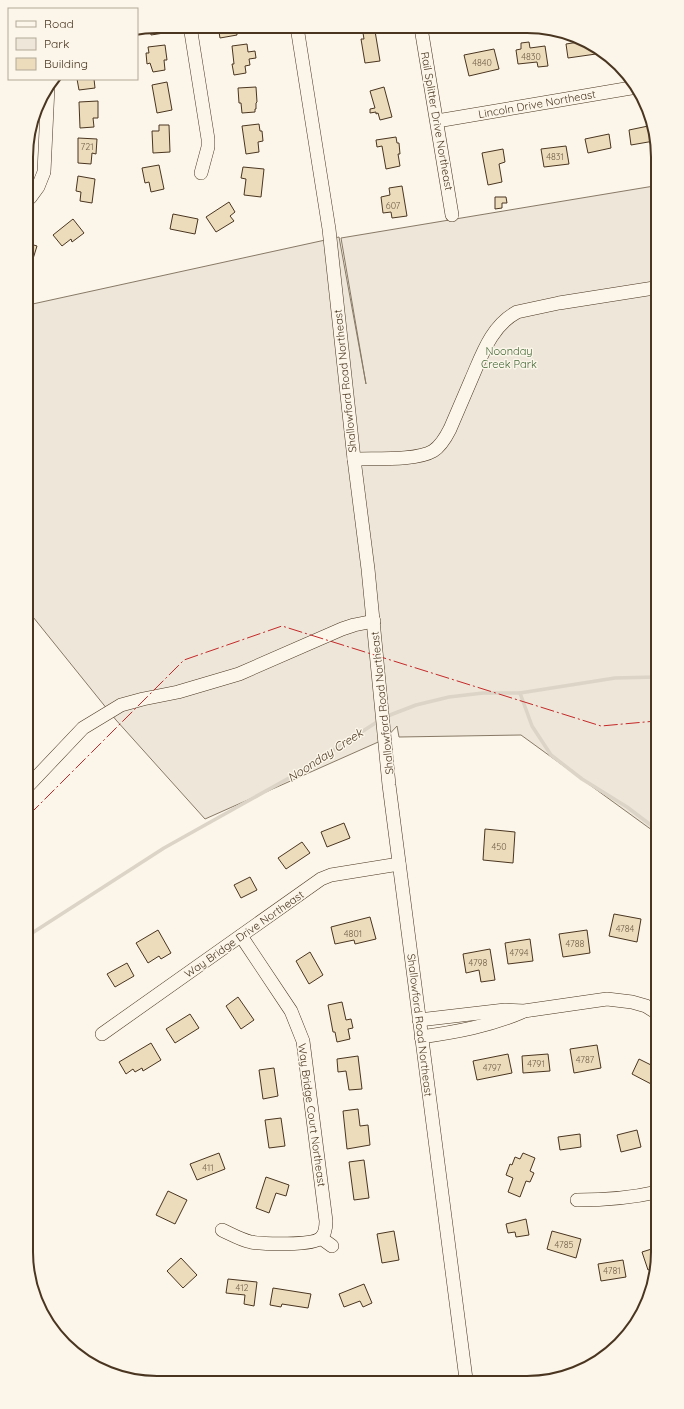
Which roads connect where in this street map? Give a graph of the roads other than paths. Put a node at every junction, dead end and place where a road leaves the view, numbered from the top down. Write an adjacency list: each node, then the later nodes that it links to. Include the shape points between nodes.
1 (191, 33): 7 (street, via 208,140)
2 (298, 33): 11 (street, Shallowford Road Northeast, via 329,229)
3 (422, 33): 6 (street, Rail Splitter Drive Northeast)
4 (630, 88): 6 (street, Lincoln Drive Northeast)
5 (47, 100): 8 (street, via 44,172)
6 (437, 121): 9 (street, Rail Splitter Drive Northeast)
7 (201, 173)
8 (33, 194)
9 (452, 215)
10 (651, 288): 11 (street, via 559,303 511,315 486,345 450,429 439,446 427,454 415,456)
11 (354, 459): 12 (street, Shallowford Road Northeast)
12 (374, 620): 13 (street, via 342,629 215,682 121,705 83,728); 14 (street, Shallowford Road Northeast)
13 (33, 781)
14 (399, 864): 15 (street, Way Bridge Drive Northeast, via 331,875 321,879); 18 (street, Shallowford Road Northeast)
15 (241, 936): 19 (street, Way Bridge Drive Northeast); 23 (street, Way Bridge Court Northeast, via 291,1010 303,1041 326,1221 326,1242 251,1242)
16 (651, 1009): 17 (street, via 632,1002 607,999)
17 (524, 1011): 18 (street, via 505,1010); 20 (street, via 472,1029)
18 (419, 1020): 20 (street, Shallowford Road Northeast)
19 (102, 1034)
20 (421, 1037): 24 (street, Shallowford Road Northeast)
21 (651, 1193): 22 (street, via 601,1200)
22 (577, 1200)
23 (222, 1230)
24 (465, 1374)

